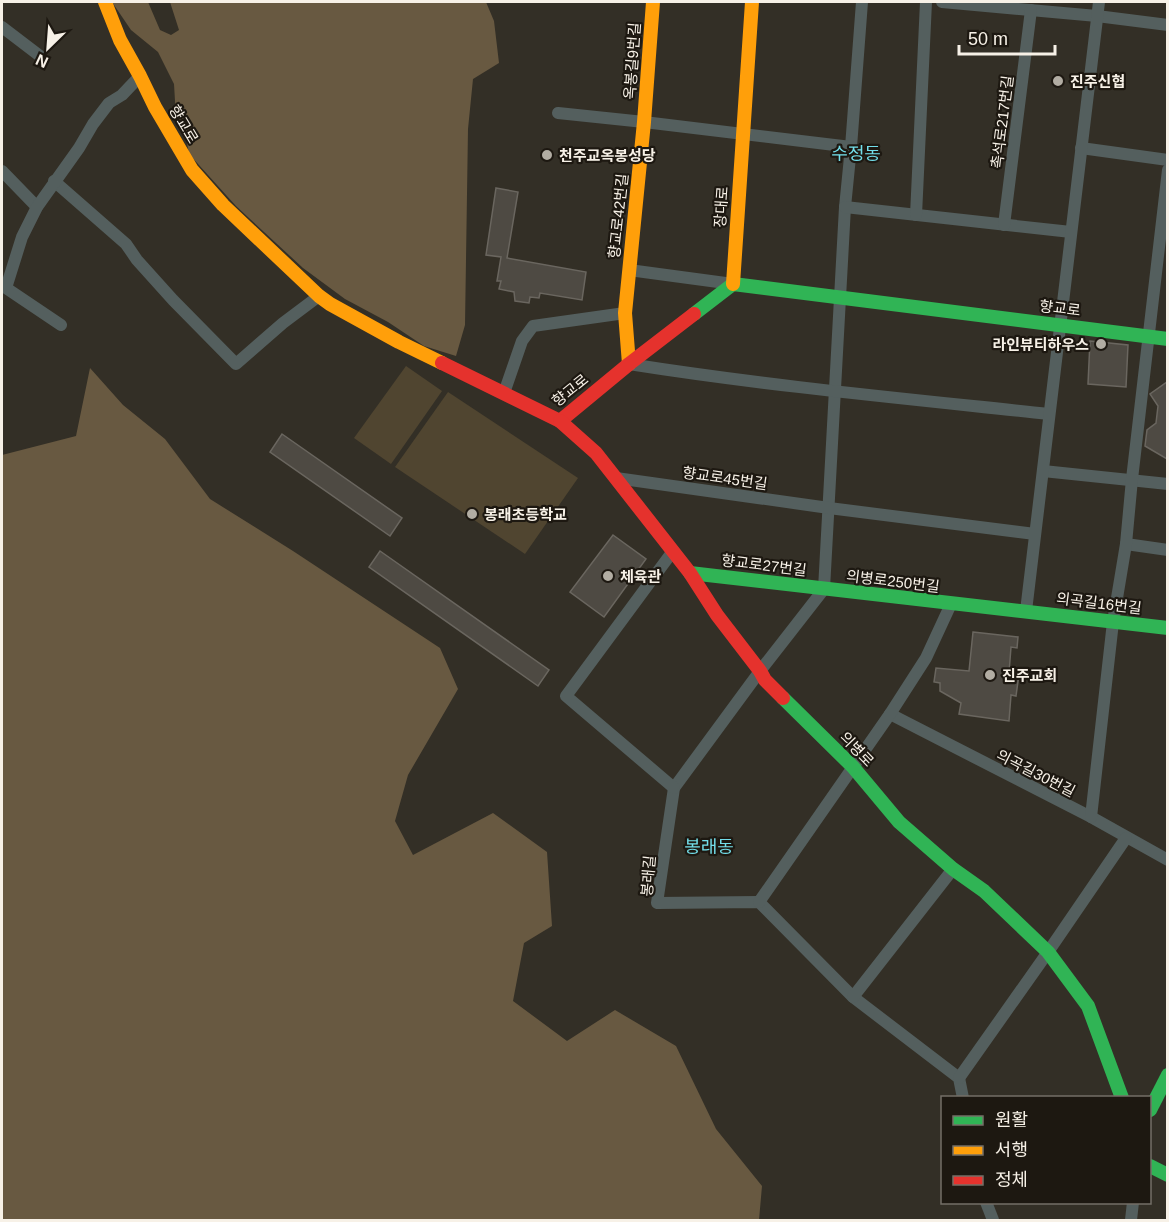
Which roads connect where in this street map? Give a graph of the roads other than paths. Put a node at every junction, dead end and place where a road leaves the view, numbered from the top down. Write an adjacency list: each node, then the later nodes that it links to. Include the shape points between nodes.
1 (105, 2): 14 (street, 향교로)
2 (653, 2): 16 (street, 옥봉길9번길)
3 (752, 2): 17 (street, 장대로)
4 (861, 2): 18 (street, 향교로27번길)
5 (926, 2): 26 (street)
6 (942, 2): 8 (street)
7 (1099, 2): 10 (street)
8 (976, 3): 9 (street)
9 (1031, 10): 10 (street); 27 (street, 촉석로217번길)
10 (1097, 16): 11 (street); 19 (street)
11 (1167, 25)
12 (2, 27): 13 (street)
13 (40, 56)
14 (140, 76): 23 (street, via 109,103); 31 (street, 향교로, via 192,170 222,205)
15 (558, 113): 16 (street)
16 (644, 122): 17 (street); 29 (street, 향교로42번길)
17 (743, 134): 18 (street); 30 (street, 장대로)
18 (851, 147): 25 (street, 향교로27번길)
19 (1081, 148): 20 (street); 28 (street)
20 (1167, 160)
21 (1167, 170): 36 (street)
22 (2, 171): 24 (street)
23 (54, 181): 24 (street); 31 (street, via 126,244 173,300 236,364)
24 (37, 207): 34 (street, via 22,237 6,288)
25 (845, 207): 26 (street); 32 (street, 향교로27번길)
26 (916, 215): 27 (street)
27 (1004, 225): 28 (street)
28 (1071, 232): 35 (street)
29 (629, 270): 30 (street); 33 (street, 향교로42번길)
30 (733, 284): 32 (street, 향교로); 38 (street, 향교로)
31 (319, 296): 40 (street, 향교로, via 444,366)
32 (841, 297): 35 (street, 향교로); 39 (street, 향교로27번길)
33 (625, 313): 38 (street, 향교로42번길); 40 (street, via 533,326 522,341)
34 (61, 325)
35 (1060, 325): 36 (street, 향교로); 41 (street)
36 (1148, 336): 37 (street, 향교로); 45 (street)
37 (1167, 339)
38 (629, 364): 39 (street); 42 (street, 향교로)
39 (835, 390): 41 (street); 47 (street, 향교로27번길)
40 (504, 393): 42 (street, 향교로)
41 (1049, 414): 43 (street)
42 (560, 421): 44 (street, 의병로, via 596,453)
43 (1042, 471): 45 (street); 48 (street)
44 (616, 478): 47 (street, 향교로45번길); 51 (street, 의병로)
45 (1132, 479): 46 (street); 49 (street)
46 (1167, 484)
47 (829, 508): 48 (street); 53 (street, 향교로27번길)
48 (1035, 534): 55 (street)
49 (1126, 544): 50 (street); 56 (street)
50 (1167, 550)
51 (673, 551): 52 (street, 의병로); 61 (street, via 566,696)
52 (690, 573): 53 (street, 향교로27번길); 58 (street, 의병로)
53 (825, 589): 54 (street, 의병로250번길); 58 (street, 의병로250번길)
54 (951, 604): 55 (street, 의병로250번길); 59 (street, via 926,658)
55 (1026, 611): 56 (street, 의곡길16번길)
56 (1113, 622): 57 (street, 의곡길16번길); 62 (street)
57 (1167, 628)
58 (760, 671): 60 (street, 의병로); 61 (street, 의병로250번길)
59 (890, 714): 60 (street); 62 (street, 의곡길30번길)
60 (853, 767): 65 (street, 의병로, via 899,822); 66 (street)
61 (674, 788): 66 (street, 봉래길, via 657,903)
62 (1091, 817): 63 (street, 의곡길30번길)
63 (1126, 838): 64 (street, 의곡길30번길); 67 (street)
64 (1167, 860)
65 (953, 869): 67 (street, 의병로, via 984,891); 68 (street)
66 (759, 902): 68 (street)
67 (1048, 952): 70 (street); 72 (street, 의병로, via 1088,1006)
68 (853, 997): 70 (street)
69 (1167, 1075): 73 (street)
70 (959, 1078): 71 (street)
71 (963, 1096)
72 (1121, 1096)
73 (1151, 1106)
74 (1151, 1167): 75 (street)
75 (1167, 1175)
76 (987, 1204): 78 (street)
77 (1133, 1204): 79 (street)
78 (993, 1221)
79 (1131, 1221)

